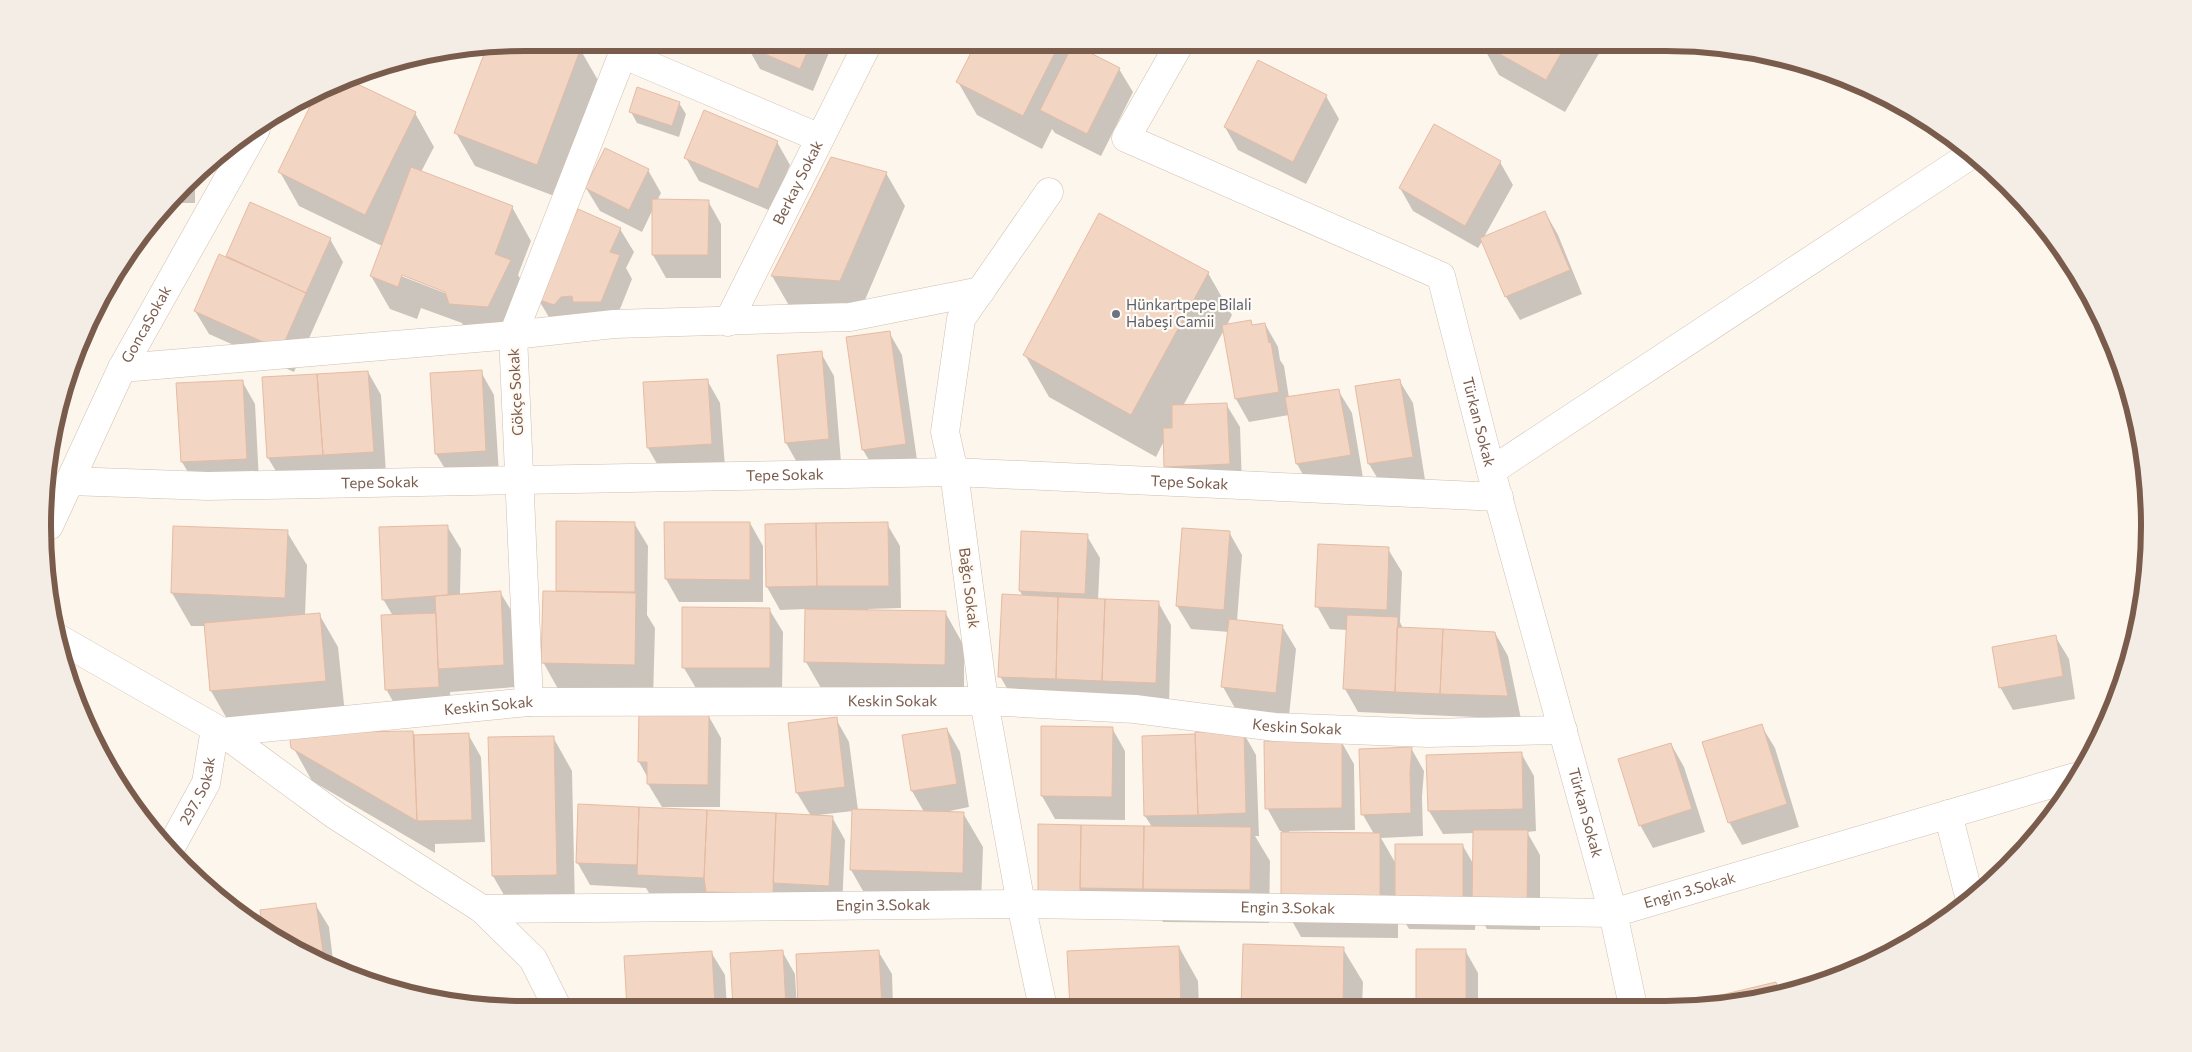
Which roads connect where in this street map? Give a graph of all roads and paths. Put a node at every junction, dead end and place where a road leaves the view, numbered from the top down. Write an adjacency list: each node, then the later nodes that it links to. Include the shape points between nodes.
1 (623, 51): 11 (street, Gökçe Sokak)
2 (631, 51): 5 (street)
3 (864, 51): 5 (street, Berkay Sokak)
4 (1175, 51): 16 (street, Türkan Sokak, via 1126,138 1440,276)
5 (820, 138): 10 (street, Berkay Sokak)
6 (250, 140): 12 (street, GoncaSokak)
7 (1966, 158): 16 (street)
8 (1049, 192): 9 (street, Bağcı Sokak)
9 (981, 291): 10 (street, via 850,317); 13 (street, Bağcı Sokak, via 961,319 945,432)
10 (728, 322): 11 (street, via 614,324)
11 (513, 335): 12 (street); 14 (street, Gökçe Sokak)
12 (122, 368): 15 (street, GoncaSokak)
13 (954, 472): 14 (street, Tepe Sokak); 16 (street, Tepe Sokak); 19 (street, Bağcı Sokak)
14 (520, 480): 15 (street, Tepe Sokak, via 208,486); 20 (street, Gökçe Sokak)
15 (70, 481): 17 (street, GoncaSokak)
16 (1495, 484): 22 (street, Türkan Sokak)
17 (51, 521)
18 (65, 642): 21 (street)
19 (984, 701): 20 (street, Keskin Sokak); 22 (street, Keskin Sokak, via 1135,709 1275,727 1428,734); 27 (street, Bağcı Sokak)
20 (529, 702): 21 (street, Keskin Sokak)
21 (218, 730): 25 (street, 297. Sokak, via 206,783); 28 (street, via 336,815)
22 (1563, 730): 29 (street, Türkan Sokak)
23 (2067, 779): 24 (street, Engin 3.Sokak)
24 (1948, 814): 26 (street); 29 (street, Engin 3.Sokak)
25 (173, 843)
26 (1968, 892)
27 (1021, 904): 28 (street, Engin 3.Sokak); 29 (street, Engin 3.Sokak); 31 (street, Bağcı Sokak)
28 (482, 909): 30 (street, via 533,959)
29 (1613, 912): 32 (street, Türkan Sokak)
30 (554, 1001)
31 (1042, 1001)
32 (1632, 1001)

